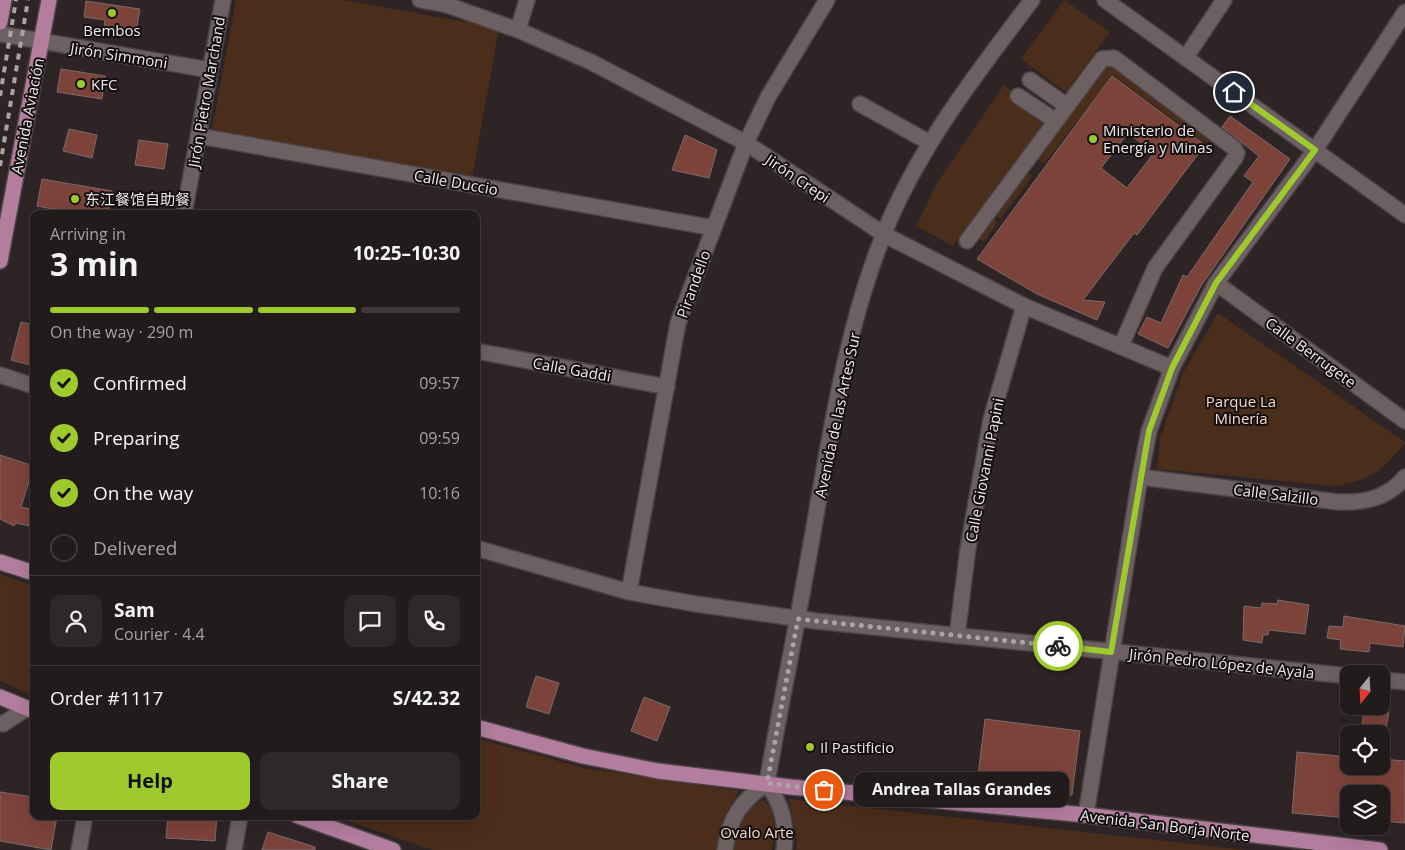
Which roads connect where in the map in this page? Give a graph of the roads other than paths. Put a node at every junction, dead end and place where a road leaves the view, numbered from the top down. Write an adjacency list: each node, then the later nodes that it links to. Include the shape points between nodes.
1 (4, 0): 11 (main road)
2 (49, 0): 14 (main road, Avenida Aviación)
3 (223, 0): 16 (street, Jirón Pietro Marchand)
4 (420, 0): 12 (street, Jirón Crepi, via 447,5)
5 (527, 0): 12 (street)
6 (1032, 0): 24 (street, Avenida de las Artes Sur, via 964,90)
7 (1105, 0): 15 (street)
8 (1224, 0): 15 (street)
9 (820, 2): 23 (street, Pirandello)
10 (1405, 13): 25 (street)
11 (0, 22)
12 (518, 30): 23 (street, Jirón Crepi, via 591,62)
13 (0, 34): 14 (street, Jirón Simmoni)
14 (42, 42): 16 (street, Jirón Simmoni); 31 (main road, Avenida Aviación)
15 (1186, 58): 25 (street)
16 (210, 70): 22 (street, Jirón Pietro Marchand)
17 (1030, 80): 20 (street)
18 (1018, 96): 21 (street)
19 (860, 104): 24 (street)
20 (1067, 106): 21 (street); 34 (street, via 1102,59 1114,58 1236,152 1235,158 1155,268)
21 (1056, 121): 30 (street)
22 (199, 136): 26 (street, Jirón Pietro Marchand); 28 (street, Calle Duccio)
23 (746, 143): 28 (street, Pirandello); 29 (street, Jirón Crepi)
24 (930, 143): 29 (street, Avenida de las Artes Sur)
25 (1315, 150): 27 (street); 32 (street)
26 (185, 210)
27 (1405, 215)
28 (714, 228): 39 (street, Pirandello, via 678,323)
29 (885, 235): 33 (street, Jirón Crepi); 47 (street, Avenida de las Artes Sur, via 844,365)
30 (967, 241)
31 (0, 261)
32 (1216, 283): 36 (street); 40 (street, Calle Berrugete)
33 (1024, 306): 34 (street, Jirón Crepi); 48 (street, Calle Giovanni Papini, via 992,419 968,548)
34 (1121, 346): 36 (street, Jirón Crepi)
35 (480, 352): 39 (street, Calle Gaddi)
36 (1172, 368): 41 (street, via 1149,431)
37 (0, 375): 38 (street)
38 (30, 385)
39 (667, 387): 46 (street, Pirandello)
40 (1405, 421)
41 (1140, 477): 42 (street, Calle Salzillo, via 1357,503 1395,489); 49 (street)
42 (1405, 477)
43 (480, 549): 46 (street, Jirón Pedro López de Ayala)
44 (0, 562): 45 (main road)
45 (30, 572)
46 (629, 592): 47 (street, Jirón Pedro López de Ayala)
47 (798, 619): 48 (street, Jirón Pedro López de Ayala); 58 (street, Avenida de las Artes Sur)
48 (957, 636): 49 (street, Jirón Pedro López de Ayala)
49 (1111, 652): 50 (street, Jirón Pedro López de Ayala); 59 (street)
50 (1340, 675)
51 (1390, 681): 52 (street)
52 (1405, 682)
53 (0, 697): 54 (main road)
54 (30, 710)
55 (30, 710): 56 (street)
56 (0, 723)
57 (480, 728): 58 (main road, Avenida San Borja Norte, via 584,756 658,771)
58 (767, 783): 59 (main road, Avenida San Borja Norte); 67 (street, via 748,796 739,808 730,824); 68 (street, via 780,802 786,834)
59 (1086, 815): 63 (main road, Avenida San Borja Norte)
60 (84, 820): 64 (street)
61 (239, 820): 65 (street)
62 (309, 820): 66 (main road)
63 (1262, 843): 69 (main road, Avenida San Borja Norte)
64 (79, 850)
65 (234, 850)
66 (393, 850)
67 (725, 850)
68 (784, 850)
69 (1380, 850)

